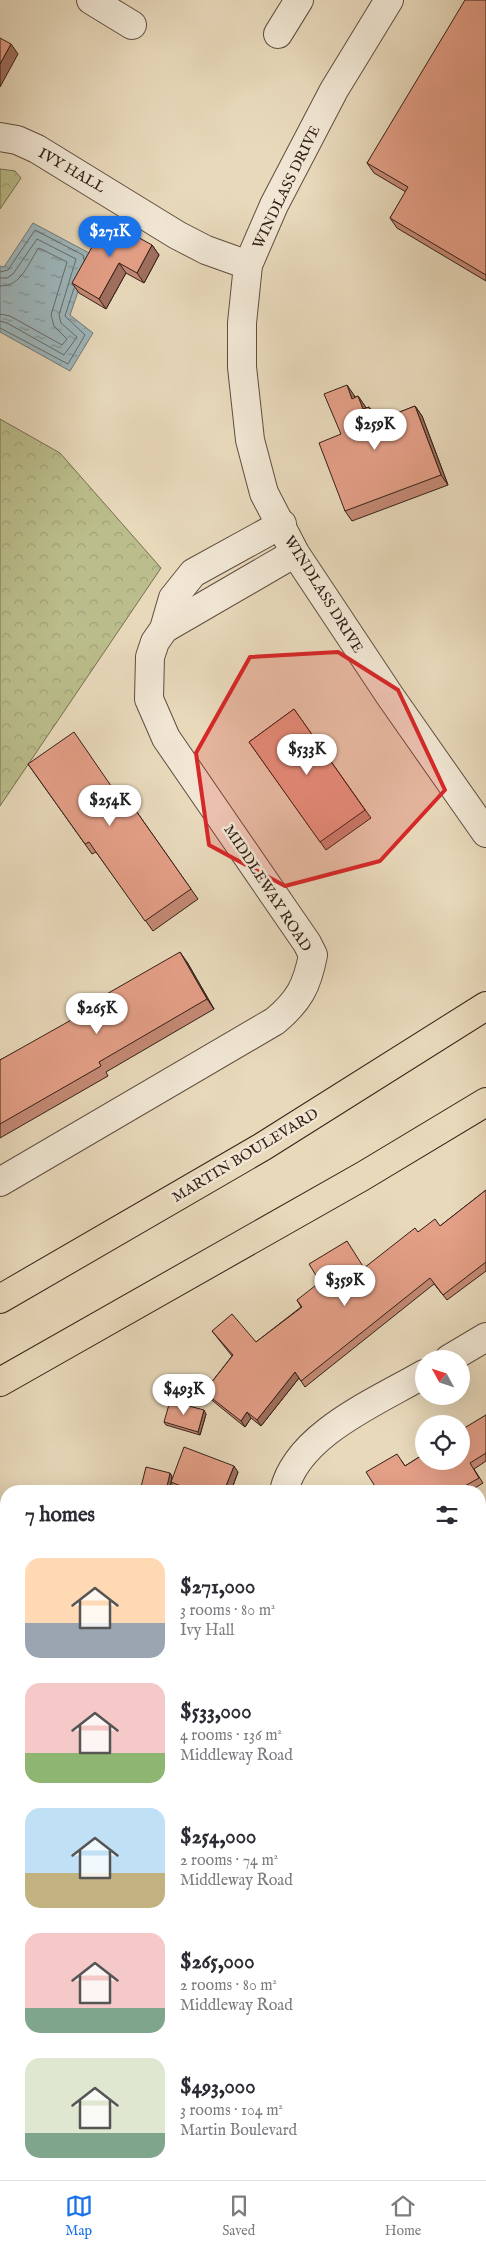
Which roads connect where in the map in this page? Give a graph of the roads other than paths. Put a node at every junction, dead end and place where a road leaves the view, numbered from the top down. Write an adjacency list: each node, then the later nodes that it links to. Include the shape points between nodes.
1 (91, 0): 4 (street)
2 (299, 0): 5 (street)
3 (389, 0): 7 (street, WINDLASS DRIVE, via 334,90 274,205)
4 (132, 26)
5 (278, 34)
6 (0, 137): 7 (street, IVY HALL, via 37,148 177,235)
7 (248, 266): 8 (street, WINDLASS DRIVE, via 242,358 250,440 264,493)
8 (282, 524): 9 (street, WINDLASS DRIVE); 10 (street, MIDDLEWAY ROAD, via 192,573 173,598)
9 (295, 553): 10 (street); 11 (street, WINDLASS DRIVE)
10 (164, 628): 14 (street, MIDDLEWAY ROAD, via 150,657 149,699 155,716 166,738 307,943 313,955 309,972 302,992 291,1008 274,1021)
11 (486, 833)
12 (486, 1006): 15 (main road, MARTIN BOULEVARD, via 262,1146)
13 (486, 1102): 19 (main road, via 363,1176)
14 (0, 1182)
15 (0, 1299)
16 (486, 1337): 17 (street)
17 (464, 1350)
18 (415, 1379): 20 (street, via 335,1426 296,1466)
19 (0, 1382)
20 (287, 1485)

